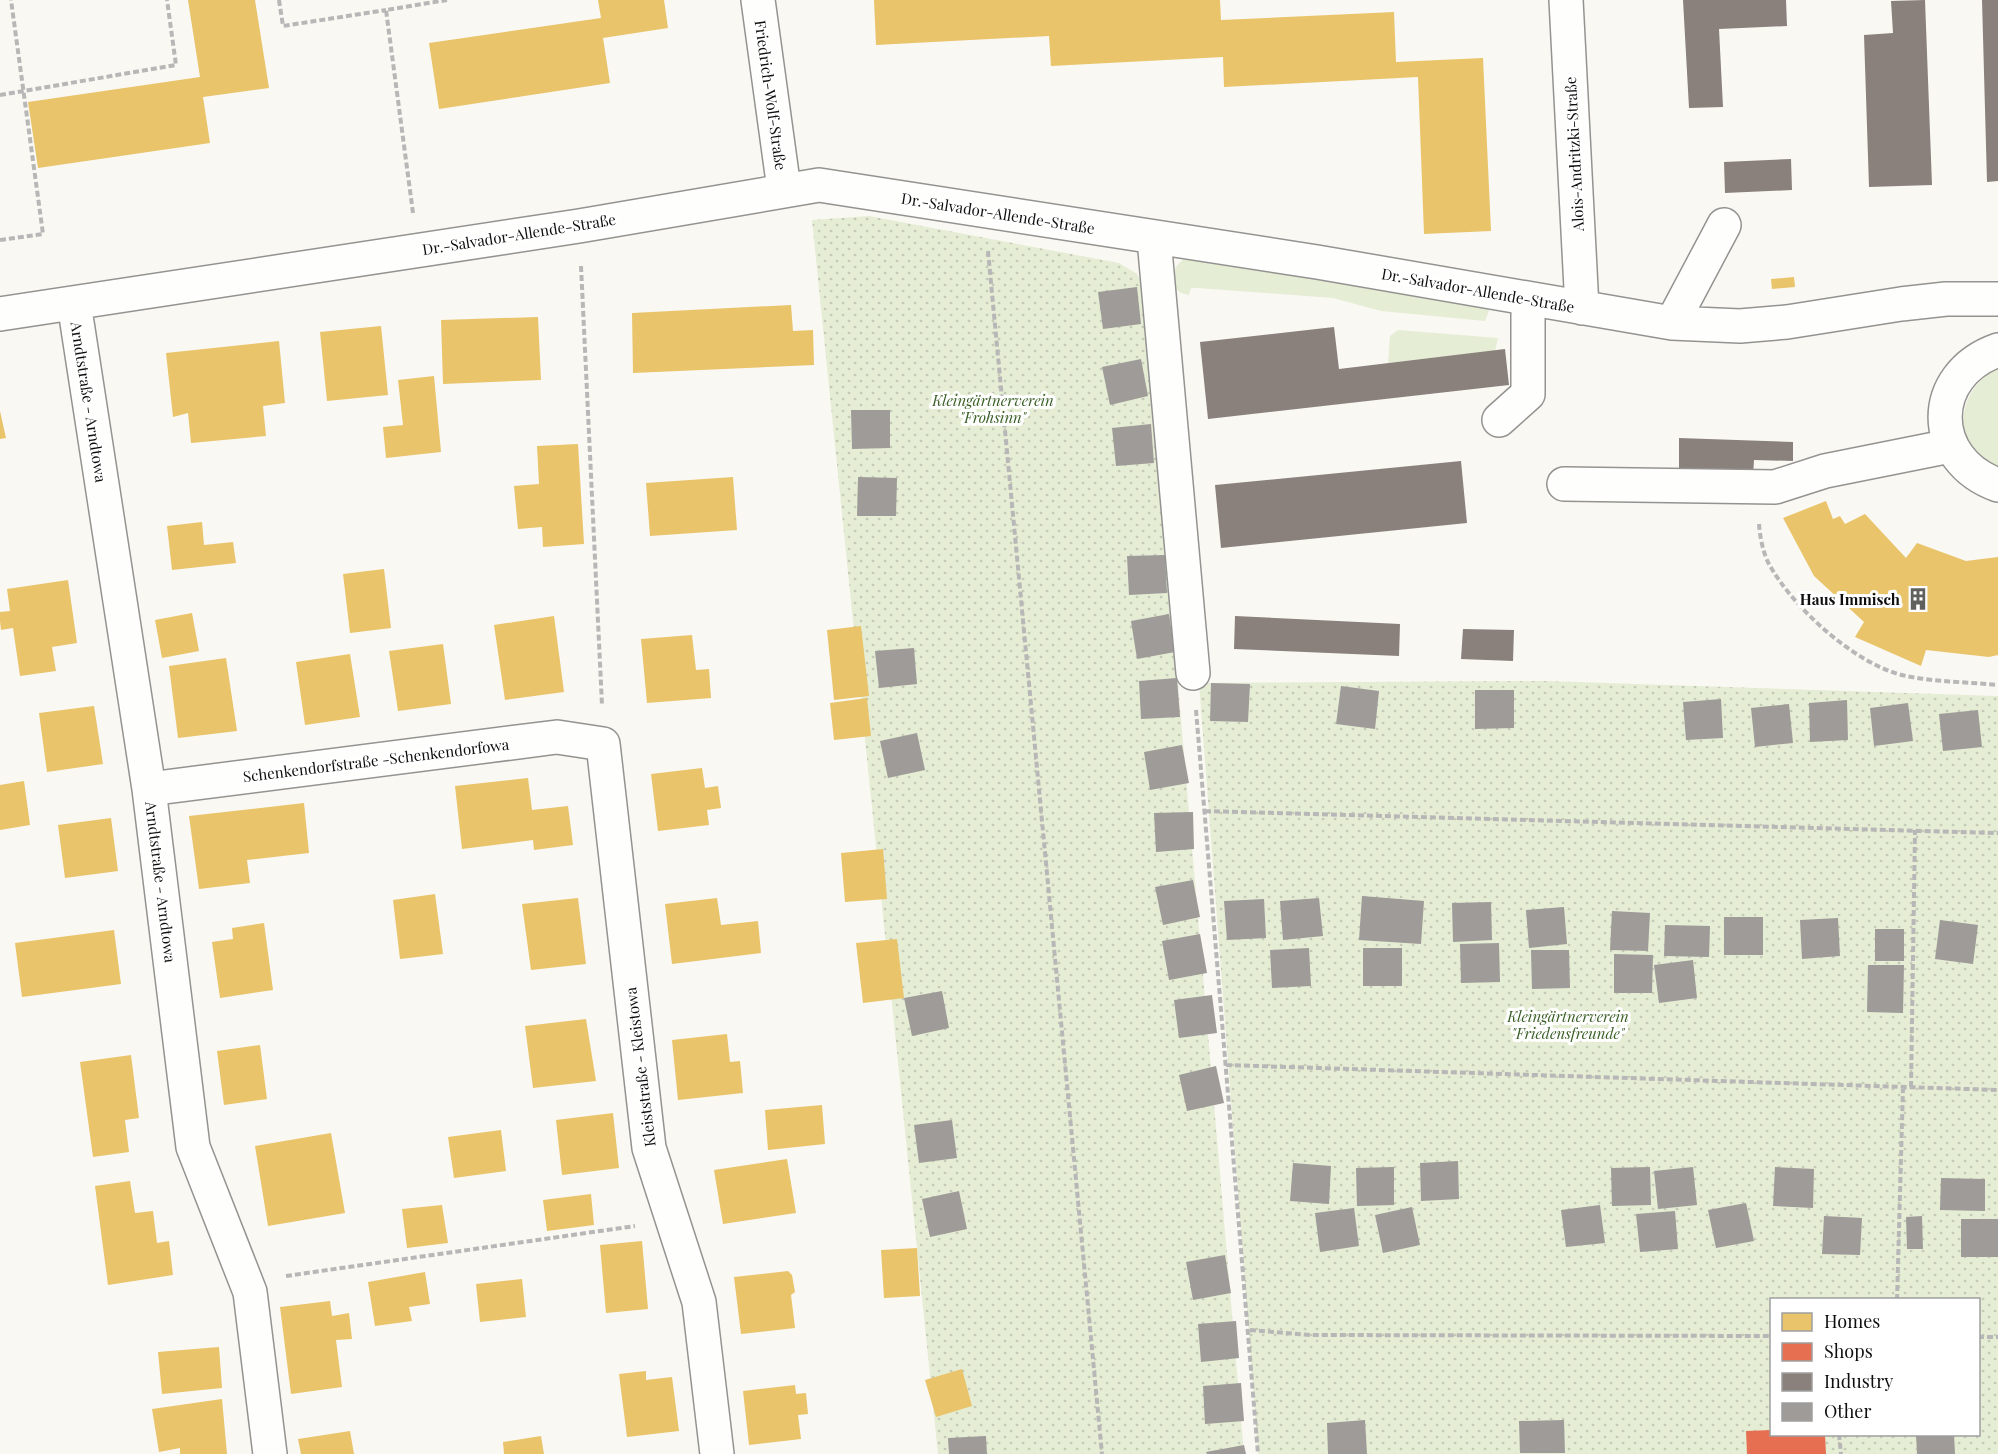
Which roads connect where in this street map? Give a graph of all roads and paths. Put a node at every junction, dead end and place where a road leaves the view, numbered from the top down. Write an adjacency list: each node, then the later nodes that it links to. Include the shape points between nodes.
1 (11, 0): 8 (path)
2 (167, 0): 8 (path, via 176,65)
3 (279, 0): 7 (path, via 283,26)
4 (447, 0): 7 (path)
5 (758, 0): 10 (street, Friedrich-Wolf-Straße)
6 (1566, 0): 20 (street, Alois-Andritzki-Straße)
7 (386, 10): 15 (path)
8 (23, 91): 9 (path); 14 (path, via 43,234)
9 (0, 95)
10 (784, 189): 12 (street, Dr.-Salvador-Allende-Straße); 13 (street, Dr.-Salvador-Allende-Straße, via 819,184)
11 (1724, 225): 22 (street)
12 (579, 226): 15 (street, Dr.-Salvador-Allende-Straße); 31 (path)
13 (1154, 239): 17 (street, Dr.-Salvador-Allende-Straße, via 1317,262); 29 (street)
14 (0, 240)
15 (418, 249): 19 (street, Dr.-Salvador-Allende-Straße)
16 (988, 255): 50 (path)
17 (1528, 299): 20 (street, Dr.-Salvador-Allende-Straße); 24 (street, via 1528,394)
18 (1998, 299): 22 (street, Dr.-Salvador-Allende-Straße, via 1901,303 1740,326)
19 (74, 303): 21 (street, Dr.-Salvador-Allende-Straße); 32 (street, Arndtstraße - Arndtowa)
20 (1582, 308): 22 (street, Dr.-Salvador-Allende-Straße)
21 (0, 314)
22 (1672, 322)
23 (1998, 350): 25 (street, via 1975,361 1958,377 1947,399 1945,423)
24 (1499, 420)
25 (1950, 446): 27 (street, via 1980,479); 28 (street, via 1825,471)
26 (1563, 484): 28 (street)
27 (1998, 485)
28 (1775, 487): 30 (path, via 1763,503 1759,519 1768,563 1822,626 1874,664 1905,676)
29 (1193, 673): 33 (path)
30 (1998, 685)
31 (603, 744): 32 (street, Schenkendorfstraße -Schenkendorfowa, via 557,737); 40 (street, Kleiststraße - Kleistowa, via 649,1148)
32 (149, 789): 41 (street, Arndtstraße - Arndtowa, via 193,1147)
33 (1205, 811): 34 (path); 36 (path)
34 (1915, 830): 35 (path); 38 (path)
35 (1998, 833)
36 (1226, 1065): 37 (path); 43 (path)
37 (1903, 1087): 38 (path); 42 (path)
38 (1911, 1087): 39 (path)
39 (1998, 1090)
40 (672, 1221): 41 (path, via 292,1273); 49 (street, Kleiststraße - Kleistowa, via 699,1302)
41 (250, 1292): 48 (street, Arndtstraße - Arndtowa)
42 (1896, 1298)
43 (1250, 1330): 44 (path, via 1310,1335); 51 (path)
44 (1770, 1336)
45 (1980, 1337): 46 (path)
46 (1998, 1337)
47 (1839, 1436): 52 (path)
48 (270, 1454)
49 (717, 1454)
50 (1102, 1454)
51 (1258, 1454)
52 (1841, 1454)

